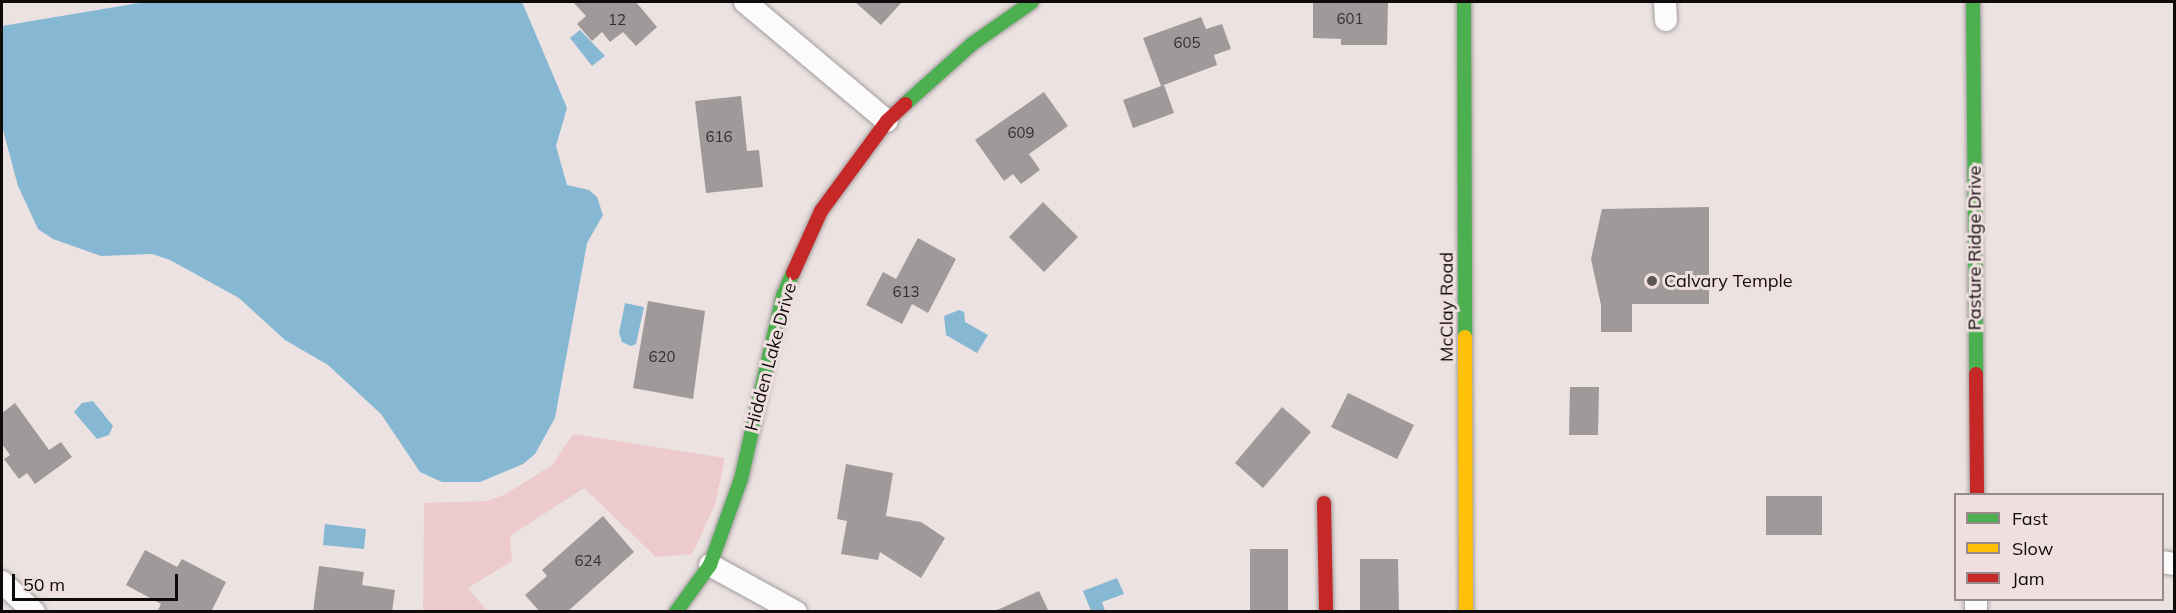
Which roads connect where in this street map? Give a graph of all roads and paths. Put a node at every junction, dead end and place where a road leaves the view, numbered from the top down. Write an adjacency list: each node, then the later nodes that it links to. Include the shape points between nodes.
1 (745, 2): 5 (street)
2 (1032, 2): 5 (street, Hidden Lake Drive, via 972,44)
3 (1464, 2): 14 (street, McClay Road)
4 (1973, 2): 6 (street, Pasture Ridge Drive)
5 (887, 121): 8 (street, Hidden Lake Drive, via 821,211 783,296 741,479)
6 (1977, 493)
7 (1324, 502): 13 (street)
8 (710, 565): 11 (street, Hidden Lake Drive); 12 (street)
9 (2, 582): 10 (street)
10 (34, 612)
11 (676, 612)
12 (796, 612)
13 (1326, 612)
14 (1466, 612)

